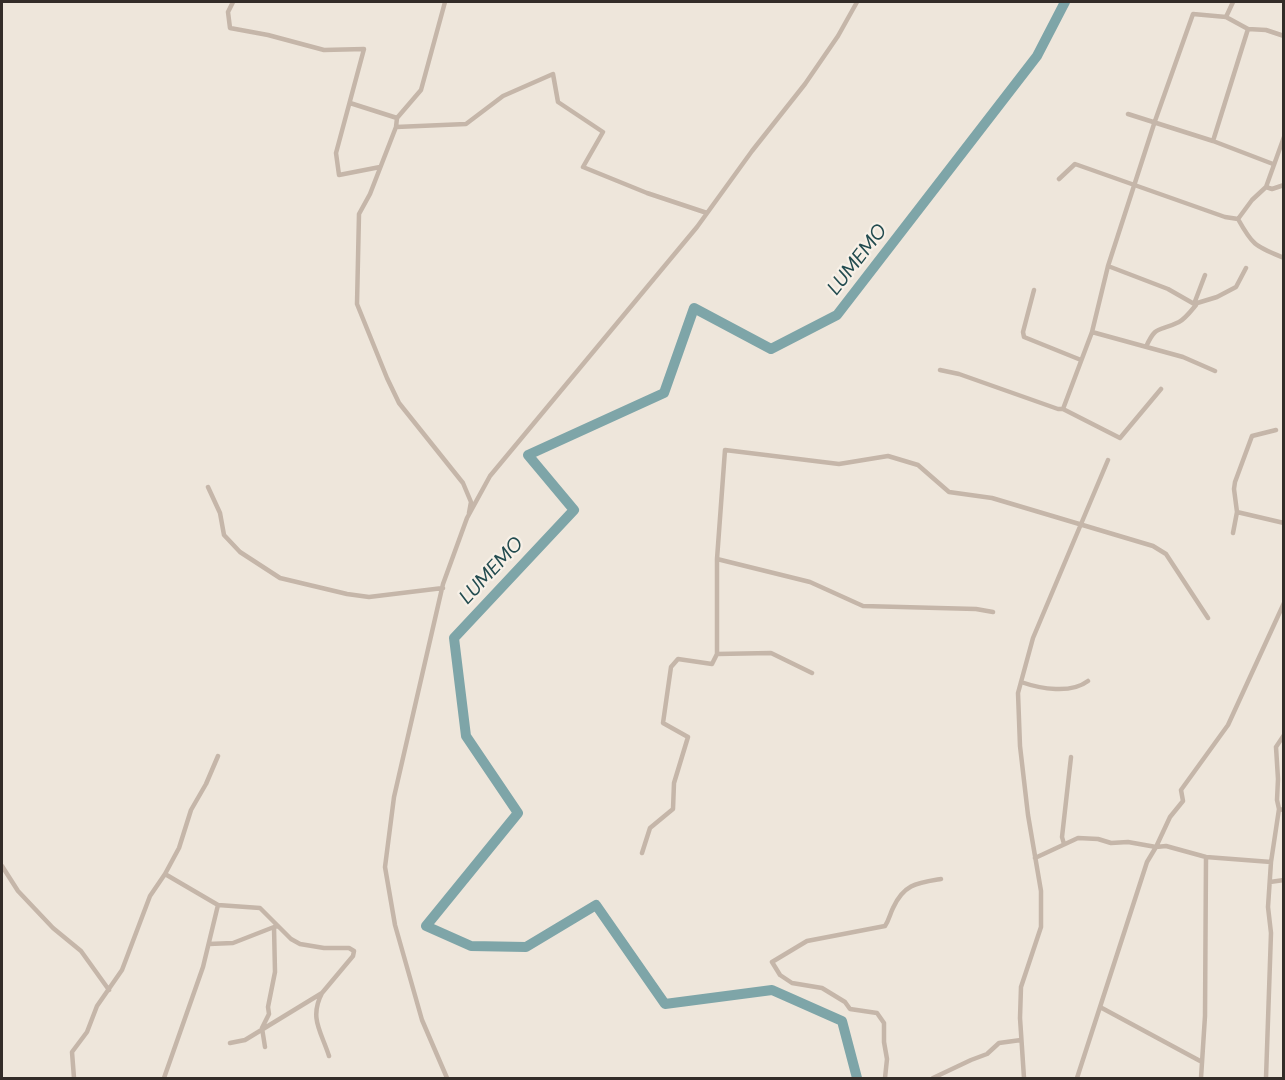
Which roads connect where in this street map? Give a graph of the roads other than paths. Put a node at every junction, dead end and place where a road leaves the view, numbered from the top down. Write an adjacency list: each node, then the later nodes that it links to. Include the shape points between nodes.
1 (233, 2): 8 (street, via 228,12 230,28 324,50 364,49)
2 (445, 2): 10 (street, via 421,90)
3 (856, 2): 21 (street, via 805,84)
4 (1233, 2): 5 (street)
5 (1226, 17): 6 (street); 11 (street, via 1193,14)
6 (1248, 29): 7 (street); 14 (street)
7 (1284, 36)
8 (350, 102): 10 (street); 16 (street, via 336,153 339,175)
9 (1128, 114): 11 (street)
10 (397, 118): 12 (street)
11 (1155, 121): 14 (street); 19 (street)
12 (396, 127): 16 (street); 21 (street, via 466,124 503,96 553,74 558,102 603,132 583,167)
13 (1284, 137): 15 (street)
14 (1213, 141): 15 (street)
15 (1273, 164): 20 (street)
16 (380, 167): 40 (street, via 359,214 357,304 399,403 464,483 471,502)
17 (1059, 179): 19 (street, via 1074,164)
18 (1284, 185): 20 (street)
19 (1134, 186): 22 (street); 24 (street)
20 (1266, 187): 22 (street)
21 (707, 213): 40 (street, via 490,476)
22 (1238, 219): 23 (street, via 1250,241)
23 (1284, 258)
24 (1108, 266): 28 (street, via 1168,289); 29 (street)
25 (1246, 268): 28 (street, via 1236,287)
26 (1205, 275): 28 (street)
27 (1035, 290): 31 (street, via 1024,337)
28 (1194, 304): 30 (street, via 1180,322 1157,329)
29 (1092, 332): 30 (street); 31 (street)
30 (1146, 347): 33 (street)
31 (1081, 360): 35 (street)
32 (940, 370): 35 (street)
33 (1215, 371)
34 (1161, 389): 35 (street, via 1120,438)
35 (1063, 410)
36 (1276, 430): 39 (street, via 1252,436 1235,482)
37 (1108, 460): 42 (street)
38 (208, 487): 45 (street, via 225,535 240,552 280,578 369,597)
39 (1238, 512): 41 (street); 43 (street)
40 (467, 518): 45 (street)
41 (1284, 523)
42 (1082, 525): 44 (street, via 992,498 949,492 918,465 888,456 839,464 725,450); 48 (street, via 1154,546 1166,554); 52 (street, via 1033,638)
43 (1233, 533)
44 (717, 559): 47 (street, via 810,582 863,606); 49 (street)
45 (443, 588): 80 (street, via 394,797 384,867 395,925 422,1020)
46 (1284, 603): 58 (street, via 1228,725 1181,790 1184,801 1170,817)
47 (993, 612)
48 (1208, 618)
49 (717, 654): 50 (street, via 771,654); 59 (street, via 712,664 678,659 671,666 663,723 688,737 674,783 673,809 650,828)
50 (812, 673)
51 (1088, 681): 52 (street, via 1079,688 1036,688)
52 (1021, 682): 61 (street, via 1020,746)
53 (1284, 735): 56 (street, via 1276,747 1276,800)
54 (218, 756): 64 (street, via 190,810 179,848)
55 (1071, 757): 57 (street)
56 (1281, 810): 62 (street)
57 (1064, 844): 58 (street, via 1078,838); 61 (street)
58 (1156, 847): 60 (street); 73 (street, via 1147,862)
59 (642, 853)
60 (1206, 857): 62 (street); 79 (street)
61 (1035, 858): 75 (street, via 1041,891 1041,927 1021,987)
62 (1271, 862): 67 (street)
63 (2, 866): 71 (street, via 18,891 81,951)
64 (165, 874): 68 (street); 71 (street, via 150,896 122,970)
65 (941, 879): 83 (street, via 919,882 904,891 885,926 807,941 772,962 780,975 792,983 822,988 850,1009 877,1013 884,1023)
66 (1284, 879): 67 (street)
67 (1270, 882): 88 (street)
68 (218, 905): 69 (street, via 260,909); 70 (street)
69 (276, 927): 70 (street, via 233,943); 72 (street, via 300,944 354,951); 74 (street, via 276,972 269,1014)
70 (209, 944): 82 (street)
71 (109, 990): 81 (street, via 72,1052)
72 (322, 993): 74 (street); 78 (street, via 315,1011)
73 (1100, 1007): 79 (street); 86 (street)
74 (262, 1028): 76 (street, via 245,1040); 77 (street)
75 (1021, 1040): 84 (street, via 999,1043 987,1054); 85 (street)
76 (230, 1043)
77 (265, 1047)
78 (328, 1056)
79 (1202, 1062): 87 (street)
80 (444, 1077)
81 (74, 1078)
82 (164, 1078)
83 (885, 1078)
84 (933, 1078)
85 (1024, 1078)
86 (1077, 1078)
87 (1201, 1078)
88 (1266, 1078)

